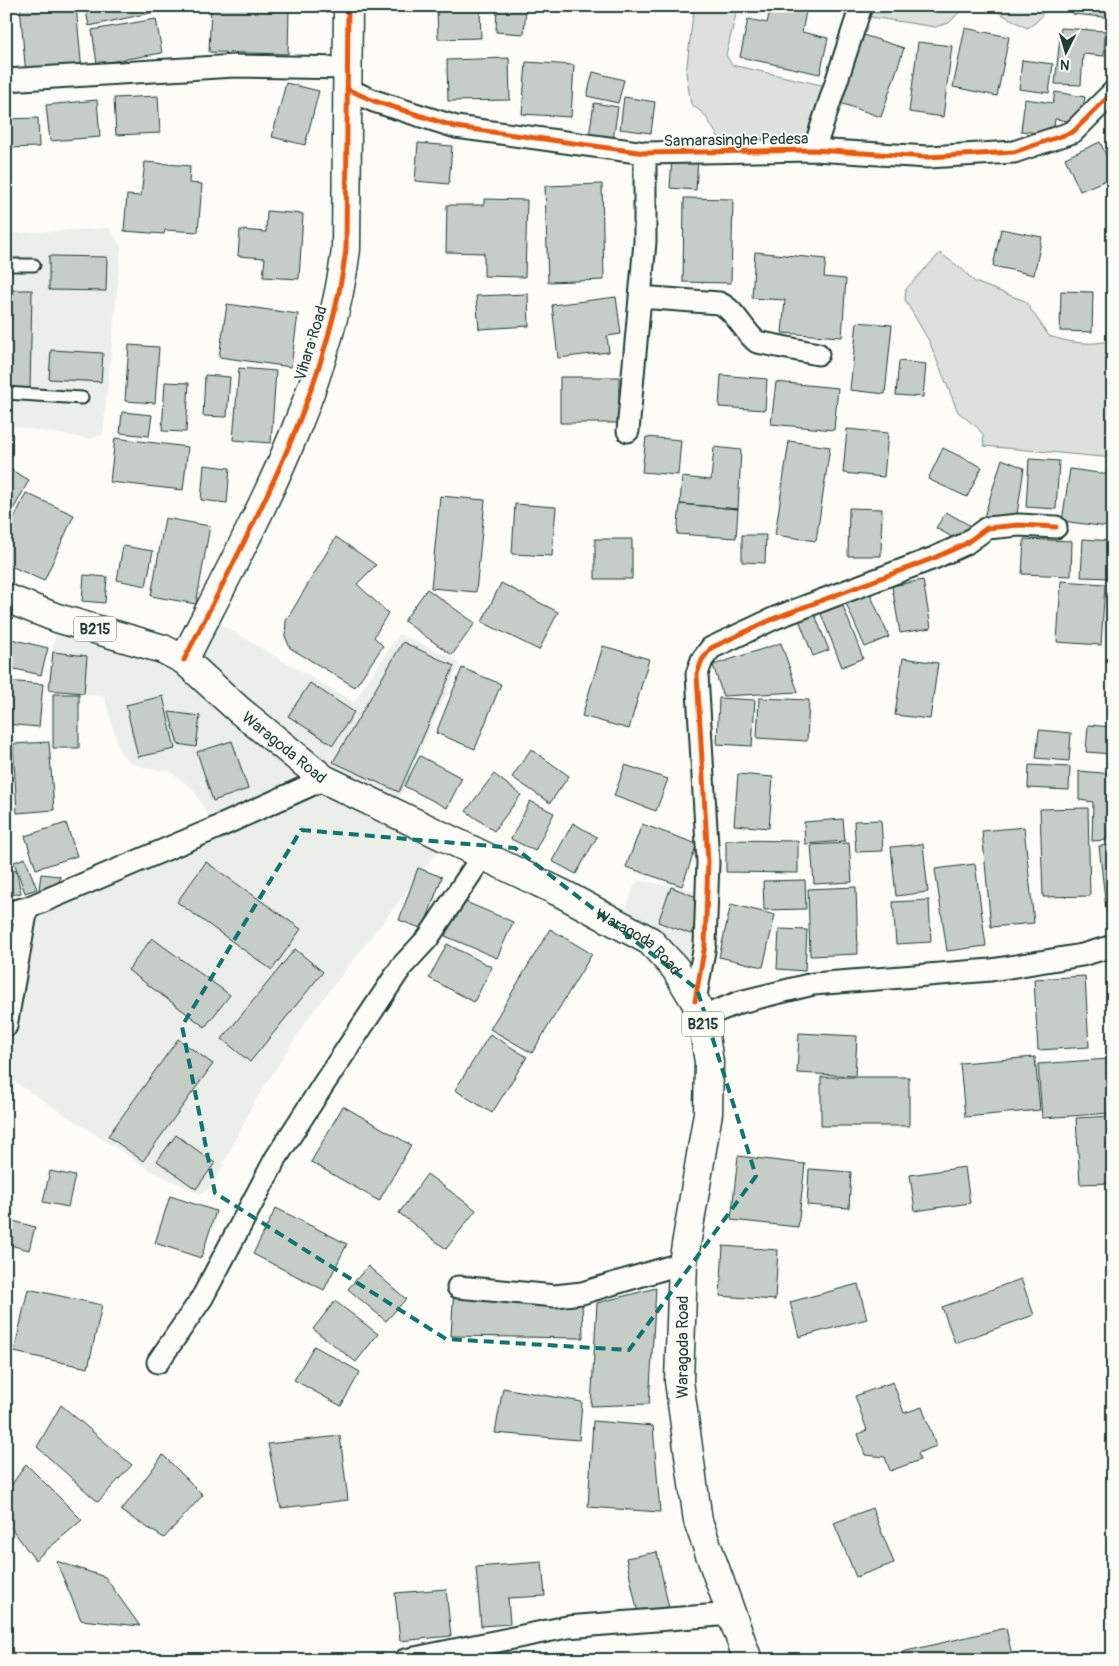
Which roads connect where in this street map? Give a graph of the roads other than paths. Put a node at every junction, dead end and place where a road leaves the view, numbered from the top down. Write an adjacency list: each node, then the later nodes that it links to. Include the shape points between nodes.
1 (348, 6): 3 (main road, Vihara Road)
2 (861, 6): 6 (street)
3 (348, 78): 4 (street, via 234,66); 7 (street, Samarasinghe Pedesa, via 374,102 456,127); 17 (main road, Vihara Road, via 346,249 343,275 318,369 270,488)
4 (6, 80)
5 (1113, 92): 6 (street, Samarasinghe Pedesa, via 1073,132 1014,152 928,157)
6 (814, 150): 7 (street, Samarasinghe Pedesa)
7 (645, 153): 10 (street, via 645,242)
8 (6, 265): 9 (lane)
9 (34, 265)
10 (640, 297): 11 (street, via 719,302 757,342); 14 (street)
11 (818, 354)
12 (6, 393): 13 (lane)
13 (82, 398)
14 (628, 432)
15 (1056, 527): 23 (street, via 1019,525 987,528 965,544 934,558 775,618 712,648 702,660 697,674 708,862 705,945)
16 (6, 598): 17 (main road, Waragoda Road / B215, via 57,618 163,649)
17 (184, 660): 18 (main road, Waragoda Road / B215)
18 (324, 779): 19 (main road, Waragoda Road / B215); 20 (street)
19 (483, 855): 23 (main road, Waragoda Road / B215, via 650,941 675,968); 27 (street, via 428,938 402,966 317,1093 276,1158 202,1298)
20 (27, 908): 21 (street); 24 (street)
21 (6, 914)
22 (1112, 947): 23 (street, via 991,970 813,984)
23 (698, 1009): 25 (main road, Waragoda Road / B215, via 709,1062 708,1113)
24 (6, 1026)
25 (683, 1263): 26 (street, via 582,1293 555,1296); 28 (main road, Waragoda Road / B215, via 679,1381 698,1521)
26 (458, 1287)
27 (158, 1362)
28 (732, 1614): 29 (street, via 567,1626); 30 (main road, Waragoda Road / B215)
29 (405, 1660)
30 (748, 1660)

